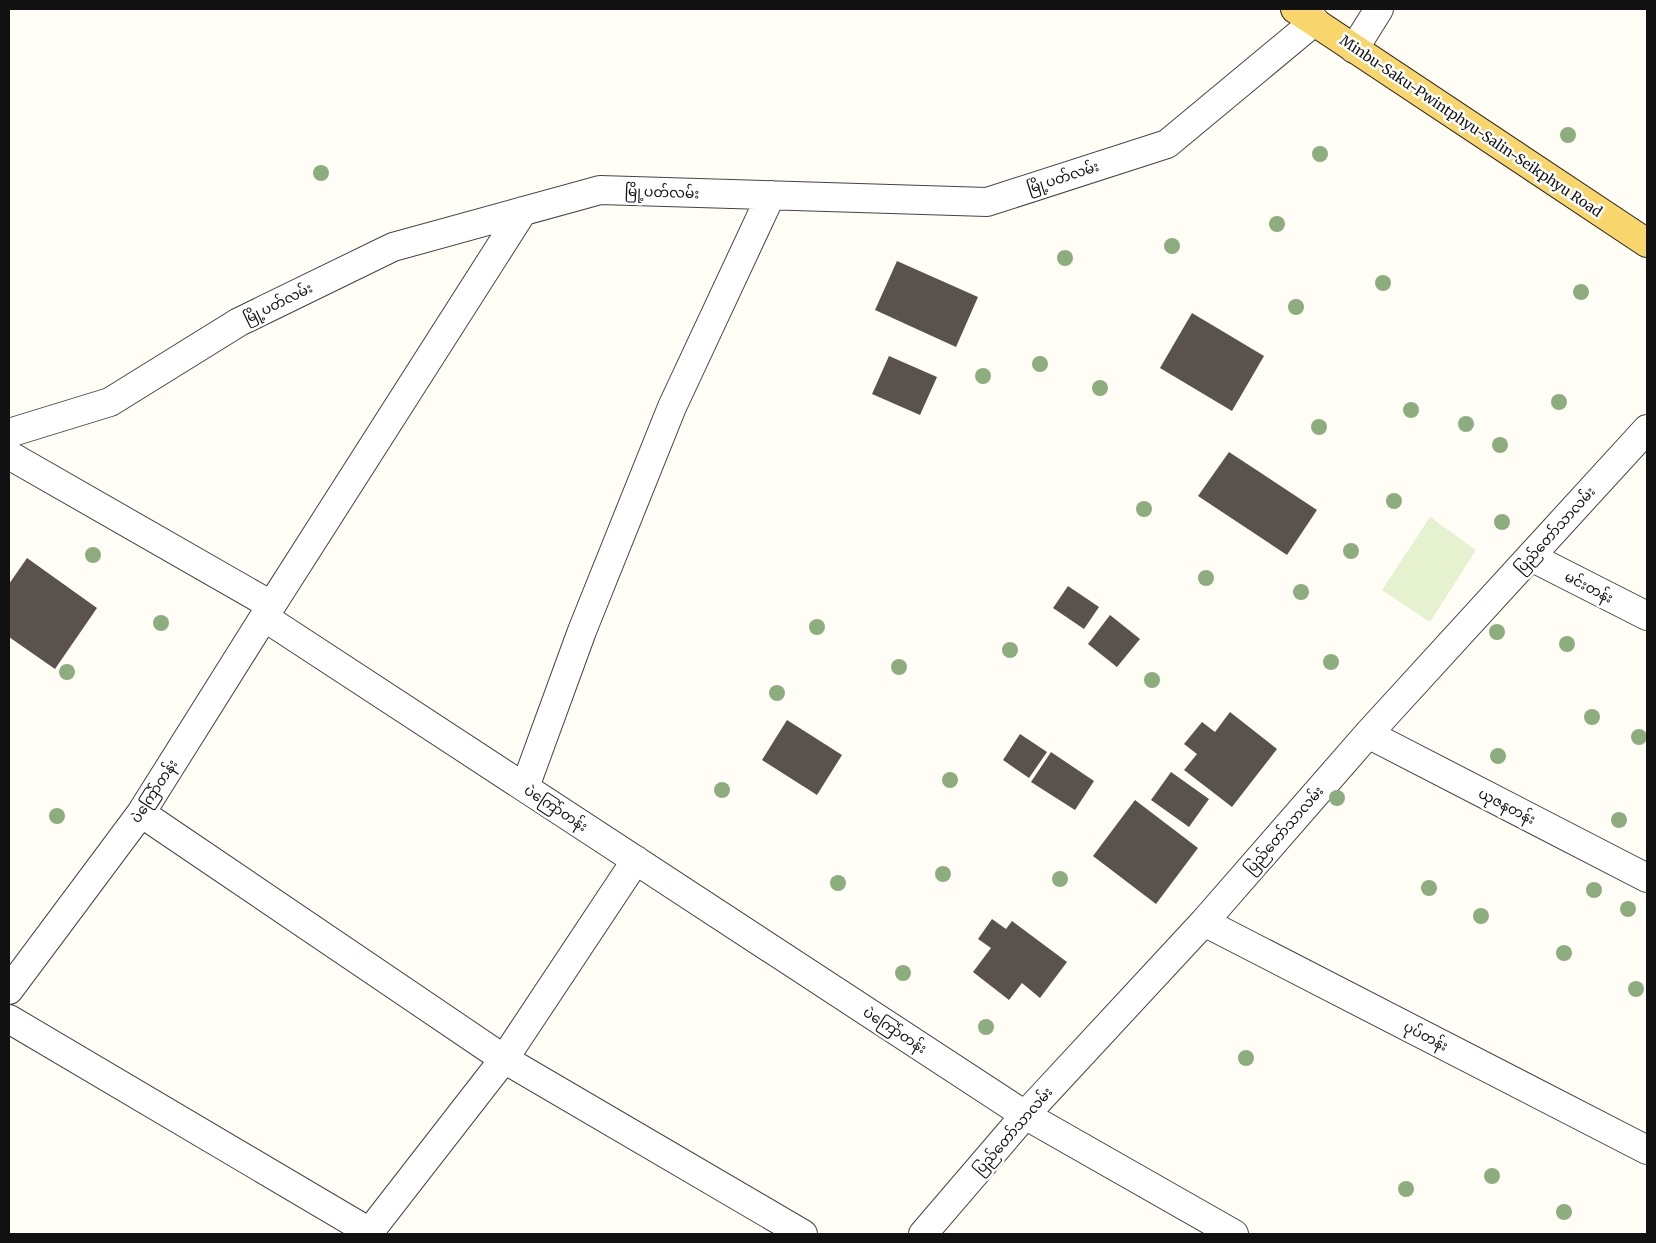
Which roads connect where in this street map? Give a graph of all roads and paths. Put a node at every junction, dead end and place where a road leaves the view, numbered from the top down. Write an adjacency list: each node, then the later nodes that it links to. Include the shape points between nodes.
1 (1379, 9): 3 (street)
2 (1305, 15): 3 (main road, Minbu-Saku-Pwintphyu-Salin-Seikphyu Road); 4 (street, မြို့ပတ်လမ်း, via 1167,144 988,202)
3 (1354, 49): 6 (main road, Minbu-Saku-Pwintphyu-Salin-Seikphyu Road)
4 (771, 195): 5 (street, မြို့ပတ်လမ်း, via 600,190); 14 (street, via 672,407 582,631)
5 (522, 212): 8 (street, မြို့ပတ်လမ်း, via 394,247 238,322 110,402); 11 (street)
6 (1647, 243)
7 (1647, 428): 10 (street, ပြည်တော်သာလမ်း)
8 (9, 434)
9 (9, 455): 11 (street)
10 (1531, 557): 12 (street, မင်းတန်း); 13 (street, ပြည်တော်သာလမ်း)
11 (267, 611): 14 (street, ပဲကြော်တန်း); 15 (street, ပဲကြော်တန်း)
12 (1647, 616)
13 (1368, 734): 17 (street, ယုဇနတန်း); 18 (street, ပြည်တော်သာလမ်း)
14 (525, 787): 16 (street, ပဲကြော်တန်း)
15 (142, 813): 19 (street, ပဲကြော်တန်း); 21 (street)
16 (636, 860): 21 (street); 22 (street, ပဲကြော်တန်း)
17 (1647, 878)
18 (1204, 922): 22 (street, ပြည်တော်သာလမ်း); 23 (street, ပုပ်တန်း)
19 (9, 990)
20 (9, 1019): 24 (street)
21 (504, 1059): 24 (street); 25 (street)
22 (1025, 1115): 26 (street, ပြည်တော်သာလမ်း); 27 (street, ပဲကြော်တန်း)
23 (1647, 1150)
24 (370, 1234)
25 (803, 1234)
26 (923, 1234)
27 (1234, 1234)

